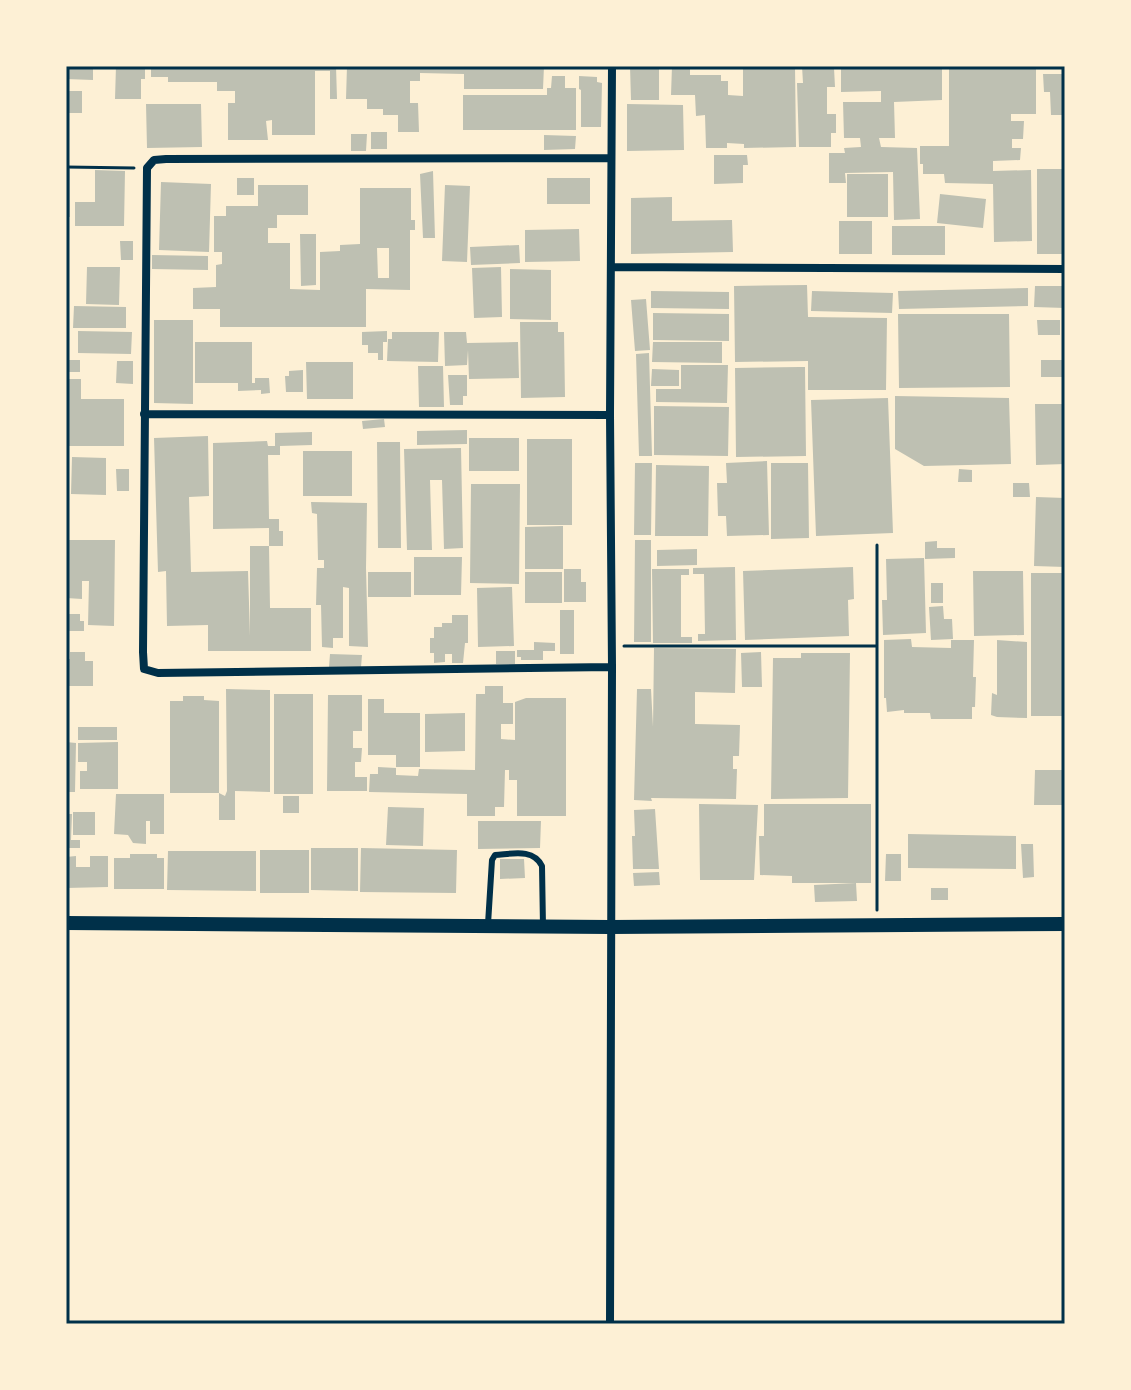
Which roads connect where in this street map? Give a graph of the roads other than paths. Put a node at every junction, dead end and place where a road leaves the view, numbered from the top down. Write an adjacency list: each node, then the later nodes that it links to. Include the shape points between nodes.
1 (612, 66): 2 (street)
2 (611, 158): 3 (street); 5 (street, via 154,160 147,168)
3 (612, 267): 4 (street); 6 (street)
4 (1065, 269)
5 (144, 414): 6 (street); 7 (street, via 144,669 158,673)
6 (610, 415): 7 (street)
7 (612, 667): 12 (street)
8 (66, 923): 10 (street)
9 (1065, 924): 12 (street)
10 (488, 926): 11 (street); 11 (lane, via 492,860 495,855 527,853 542,866)
11 (543, 927): 12 (street)
12 (610, 927): 13 (street)
13 (610, 1324)

